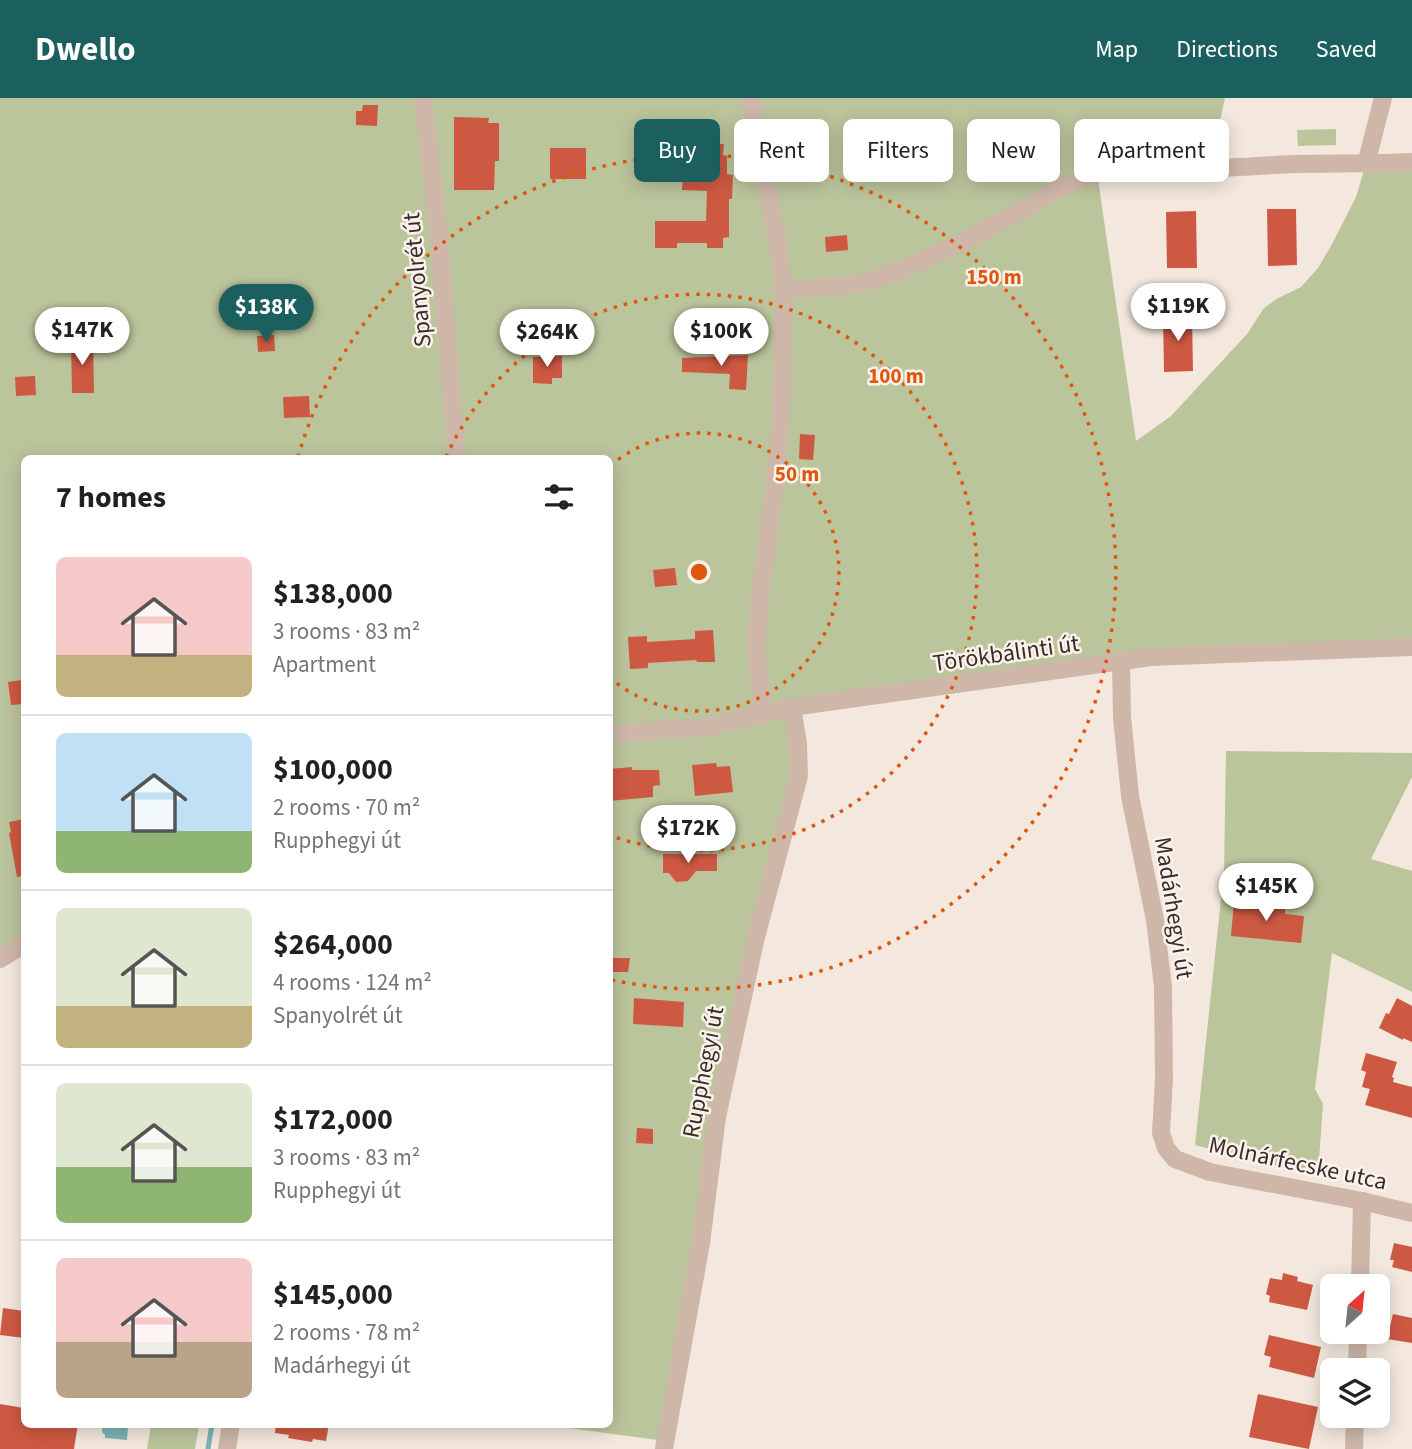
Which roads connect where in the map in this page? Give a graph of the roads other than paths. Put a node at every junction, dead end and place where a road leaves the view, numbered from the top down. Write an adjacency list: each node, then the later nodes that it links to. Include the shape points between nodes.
1 (423, 98): 7 (street, Spanyolrét út)
2 (751, 98): 6 (street)
3 (1383, 98): 5 (street)
4 (1412, 162): 5 (street)
5 (1366, 164): 6 (street, via 1129,169 1098,174 1059,188 950,248 893,272 854,284)
6 (784, 291): 11 (street, via 781,414 756,649)
7 (457, 455)
8 (1412, 647): 9 (street, Törökbálinti út)
9 (1121, 662): 10 (street, Törökbálinti út); 15 (street, Madárhegyi út, via 1130,796 1155,920 1163,987 1161,1133)
10 (792, 708): 11 (street, Törökbálinti út); 22 (street, Rupphegyi út, via 799,776 749,964 717,1117 701,1243)
11 (764, 713): 12 (street, Törökbálinti út, via 707,727)
12 (613, 734)
13 (21, 946): 14 (street)
14 (0, 959)
15 (1175, 1159): 16 (street, Molnárfecske utca, via 1210,1172)
16 (1362, 1201): 17 (street, Molnárfecske utca); 18 (street)
17 (1412, 1213)
18 (1360, 1274)
19 (230, 1428): 21 (street)
20 (1355, 1428): 23 (street)
21 (227, 1449)
22 (664, 1449)
23 (1354, 1449)

